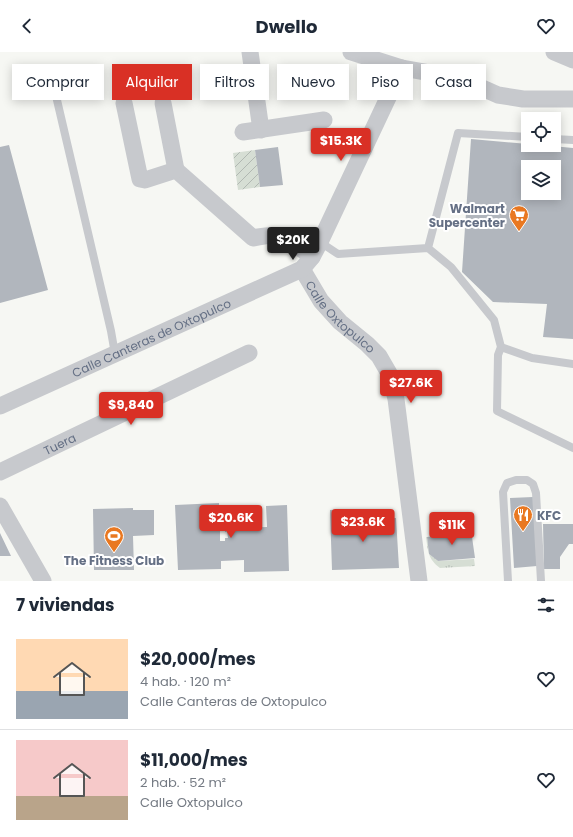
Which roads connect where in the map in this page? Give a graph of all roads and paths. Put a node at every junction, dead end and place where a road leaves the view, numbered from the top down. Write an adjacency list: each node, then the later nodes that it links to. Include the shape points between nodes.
1 (250, 52): 13 (street)
2 (351, 52): 5 (street)
3 (554, 52): 4 (street)
4 (573, 60)
5 (389, 64)
6 (413, 70): 7 (street, via 471,83 498,95 523,99)
7 (573, 99)
8 (58, 100): 23 (lane)
9 (387, 100): 20 (street)
10 (124, 103): 18 (street, via 140,179 145,180)
11 (163, 103): 18 (street)
12 (324, 120): 13 (street)
13 (261, 130): 14 (street)
14 (243, 132)
15 (521, 137): 19 (lane, via 458,133)
16 (561, 139): 17 (lane)
17 (573, 140)
18 (176, 170): 20 (street, via 253,238 276,236 291,241)
19 (428, 248): 20 (lane); 21 (lane, via 451,267 494,320)
20 (311, 256): 23 (street, Calle Canteras de Oxtopulco); 30 (street, Calle Oxtopulco, via 321,301 340,322 379,356 390,374 396,399)
21 (501, 347): 24 (lane, via 532,358); 26 (lane, via 498,355 497,411)
22 (249, 353): 27 (street, Tuera)
23 (115, 354): 25 (street, Calle Canteras de Oxtopulco)
24 (573, 364)
25 (0, 406)
26 (573, 448)
27 (0, 472)
28 (0, 506): 29 (street)
29 (44, 581)
30 (419, 581)
31 (508, 581): 32 (lane, via 503,492 508,483 527,480 533,484 536,493)
32 (541, 581)

